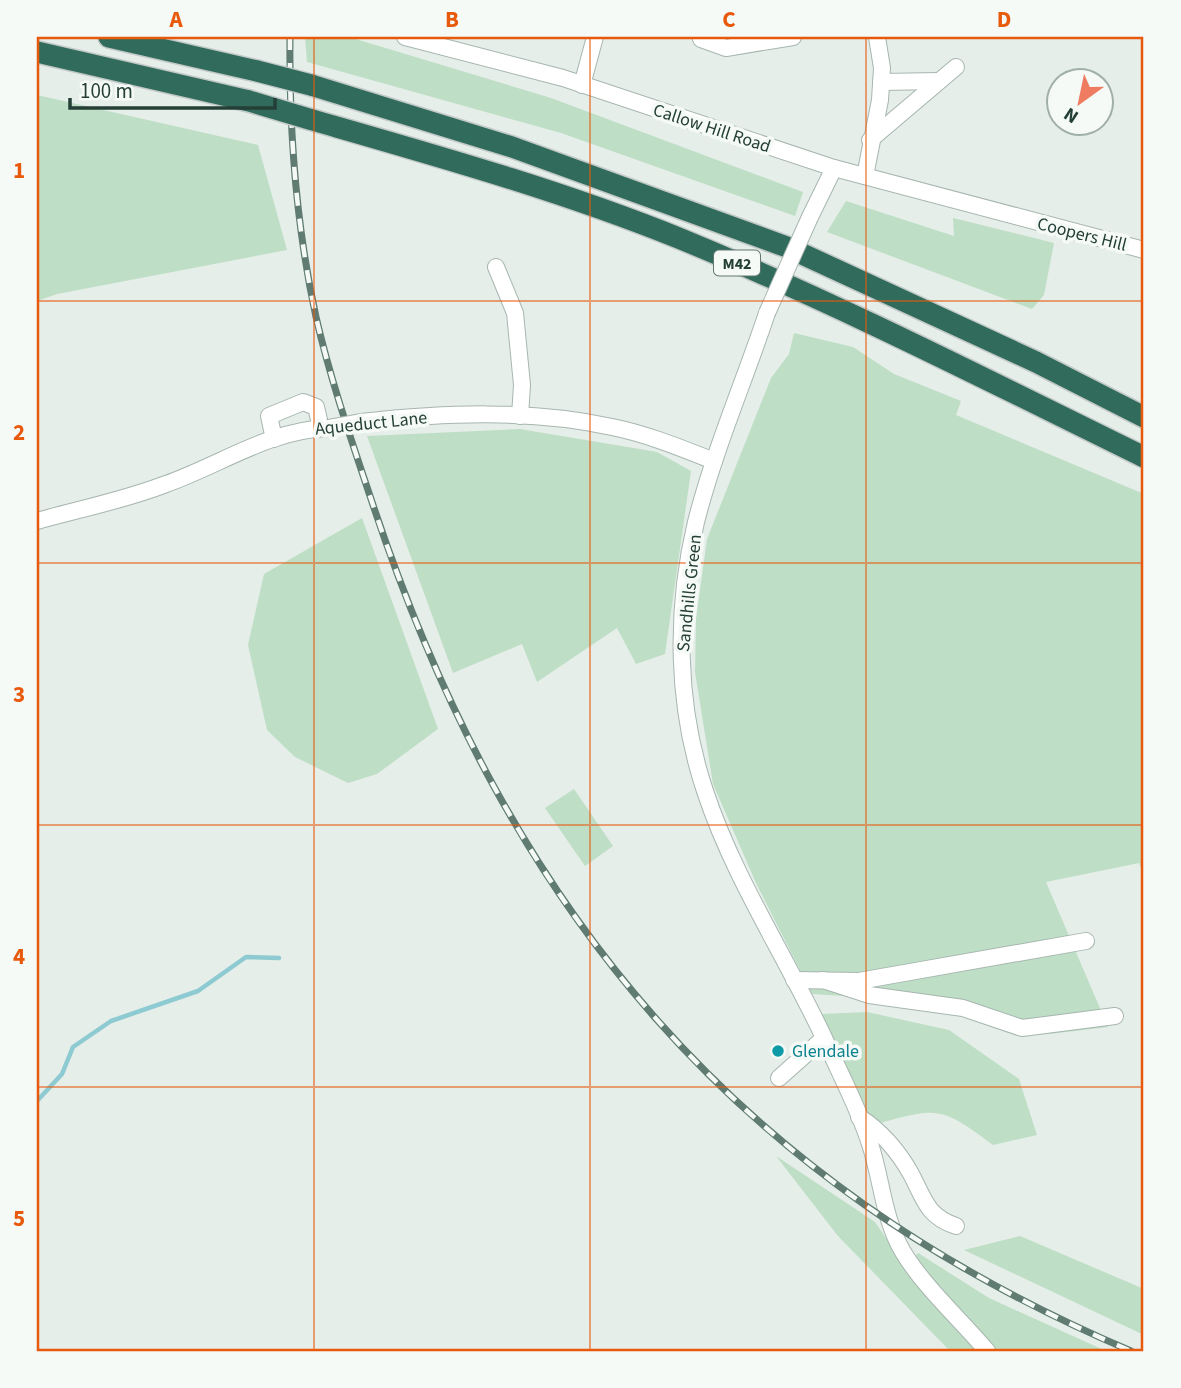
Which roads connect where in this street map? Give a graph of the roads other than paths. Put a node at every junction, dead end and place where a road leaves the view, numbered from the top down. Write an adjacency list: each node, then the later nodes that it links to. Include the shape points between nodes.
1 (109, 37): 19 (highway, M42, bridge, via 311,85 512,147 787,247)
2 (405, 37): 11 (street, Callow Hill Road)
3 (595, 37): 11 (street)
4 (702, 37): 5 (street, via 726,48)
5 (793, 37)
6 (877, 37): 10 (street)
7 (37, 52): 22 (highway, M42, bridge, via 249,100 507,176 679,238 851,312)
8 (956, 66): 9 (street)
9 (939, 81): 10 (street); 12 (street)
10 (881, 82): 12 (street)
11 (582, 85): 13 (street, Callow Hill Road)
12 (870, 140): 14 (street)
13 (834, 168): 14 (street, Callow Hill Road); 23 (street, Sandhills Green, bridge, via 767,313)
14 (865, 176): 15 (street, Callow Hill Road)
15 (1020, 218): 16 (street, Coopers Hill)
16 (1144, 250)
17 (496, 267): 18 (street, via 515,313 522,385)
18 (520, 416): 20 (street, Aqueduct Lane, bridge, via 441,415); 23 (street, Aqueduct Lane, via 613,427)
19 (1144, 417)
20 (325, 428): 21 (street, Aqueduct Lane, via 299,430); 21 (street, via 316,407 303,402 269,416)
21 (274, 439): 24 (street, Aqueduct Lane, via 165,485)
22 (1144, 457)
23 (714, 461): 26 (street, Sandhills Green, via 688,572 682,628 683,691 705,791 747,894)
24 (37, 521)
25 (1086, 941): 27 (street, via 859,981)
26 (794, 980): 27 (street); 29 (street, Sandhills Green)
27 (823, 981): 28 (street, via 869,995 963,1008 1022,1028)
28 (1115, 1016)
29 (824, 1038): 30 (street); 31 (street, Sandhills Green)
30 (779, 1078)
31 (859, 1117): 32 (street, via 873,1125 902,1160 933,1216); 33 (street, Sandhills Green, via 894,1234 914,1267)
32 (956, 1226)
33 (987, 1351)

